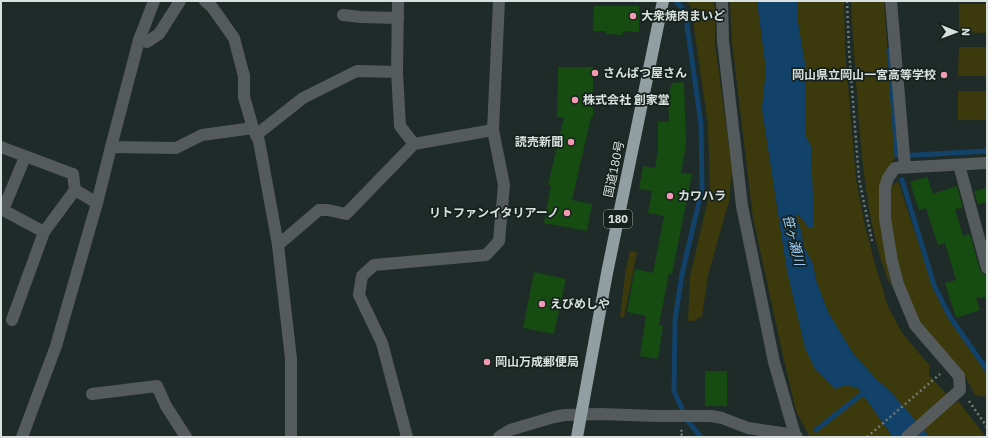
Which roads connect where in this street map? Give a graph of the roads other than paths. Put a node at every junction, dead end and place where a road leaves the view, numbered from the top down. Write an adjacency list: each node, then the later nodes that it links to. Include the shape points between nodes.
1 (154, 1): 11 (street)
2 (180, 1): 11 (street, via 159,34 147,42)
3 (398, 1): 10 (street)
4 (500, 1): 13 (street)
5 (663, 1): 30 (highway, 国道180号 / 180)
6 (722, 1): 32 (street, via 723,41 742,206 774,362)
7 (891, 1): 19 (street)
8 (211, 3): 14 (street, via 234,38 244,76 244,97)
9 (343, 15): 10 (street)
10 (398, 18): 12 (street)
11 (139, 40): 17 (street)
12 (397, 72): 14 (street, via 357,71 303,98); 15 (street, via 400,126)
13 (493, 130): 15 (street); 36 (street, via 504,185 500,241 486,255 374,265 362,276 359,296 382,343)
14 (254, 132): 17 (street, via 202,135 176,148); 26 (street, via 259,141)
15 (414, 144): 26 (street, via 346,214 319,210)
16 (1, 147): 18 (street)
17 (111, 147): 23 (street)
18 (25, 157): 22 (street, via 74,174); 24 (street)
19 (905, 160): 21 (street); 39 (street, via 895,168 885,187 886,218 898,284 915,325 960,376 960,390)
20 (987, 163): 21 (street)
21 (959, 165): 27 (street)
22 (75, 190): 23 (street); 25 (street)
23 (97, 203): 33 (street, via 56,346)
24 (2, 210): 25 (street)
25 (44, 232): 28 (street)
26 (278, 245): 35 (street, via 291,359)
27 (987, 268)
28 (12, 320)
29 (92, 394): 34 (street, via 157,386 166,406)
30 (581, 414): 31 (street, via 711,416 722,418); 37 (street, via 554,417 510,430); 38 (highway, 国道180号 / 180)
31 (747, 432): 32 (street)
32 (796, 436)
33 (22, 437)
34 (186, 437)
35 (291, 437)
36 (407, 437)
37 (499, 437)
38 (577, 437)
39 (907, 437)

